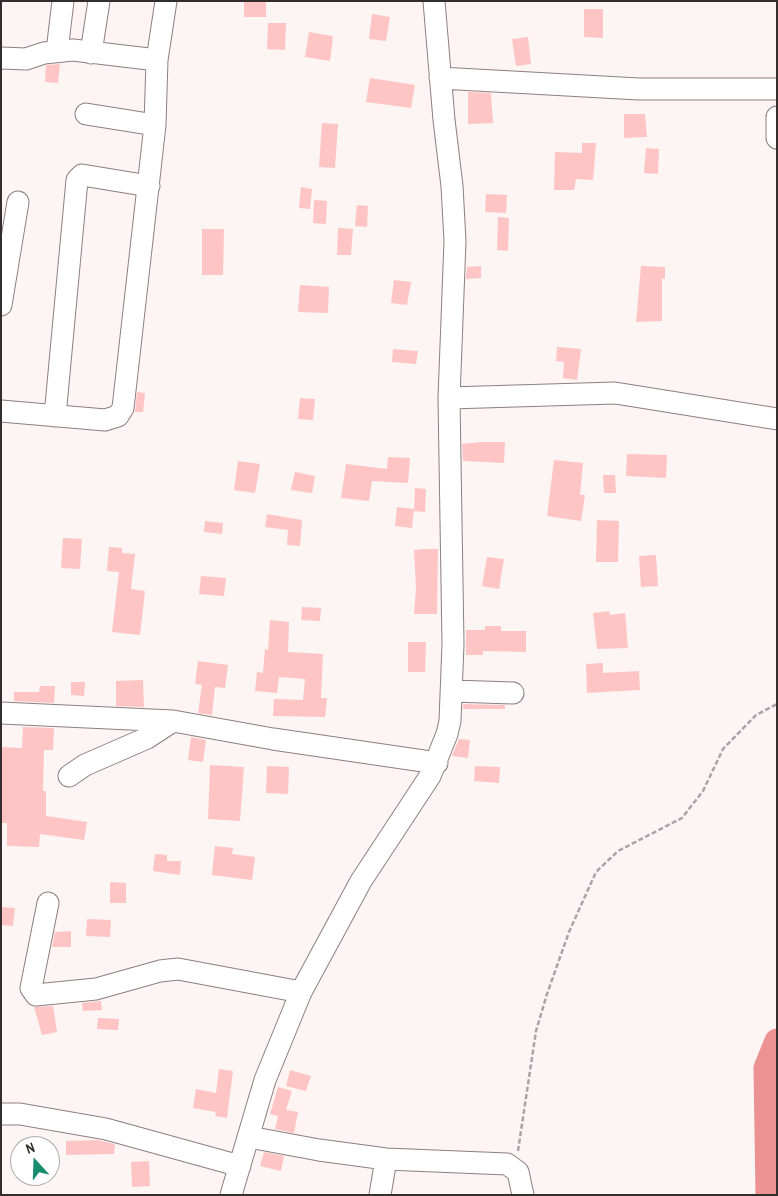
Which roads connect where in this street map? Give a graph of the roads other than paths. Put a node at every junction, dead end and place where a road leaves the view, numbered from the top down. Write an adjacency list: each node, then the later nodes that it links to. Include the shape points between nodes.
1 (62, 1): 5 (street)
2 (100, 1): 6 (street)
3 (166, 1): 8 (street)
4 (434, 1): 9 (street)
5 (57, 51): 6 (street); 7 (street, via 26,59)
6 (91, 53): 8 (street)
7 (1, 58)
8 (157, 60): 13 (street)
9 (440, 78): 10 (street, via 640,89); 18 (street, via 455,241)
10 (777, 89)
11 (86, 114): 13 (street)
12 (777, 117): 14 (street)
13 (155, 125): 15 (street)
14 (777, 138)
15 (149, 186): 20 (street, via 123,408 118,416 105,420); 20 (street, via 82,175 77,180)
16 (18, 202): 17 (street)
17 (2, 291)
18 (449, 398): 21 (street, via 615,393); 22 (street)
19 (1, 412): 20 (street)
20 (55, 416)
21 (777, 419)
22 (452, 691): 23 (street); 26 (street, via 447,734)
23 (513, 694)
24 (1, 713): 25 (street)
25 (173, 721): 26 (street); 27 (street, via 147,738 85,765)
26 (436, 764): 29 (street, via 361,881)
27 (69, 776)
28 (48, 903): 29 (street, via 31,988 36,995 96,988 160,970 178,969)
29 (301, 992): 31 (street, via 265,1080)
30 (1, 1114): 33 (street, via 20,1114 106,1129)
31 (249, 1137): 32 (street); 33 (street)
32 (386, 1159): 35 (street); 36 (street, via 507,1164 520,1177)
33 (240, 1166): 34 (street)
34 (231, 1195)
35 (380, 1195)
36 (523, 1195)

